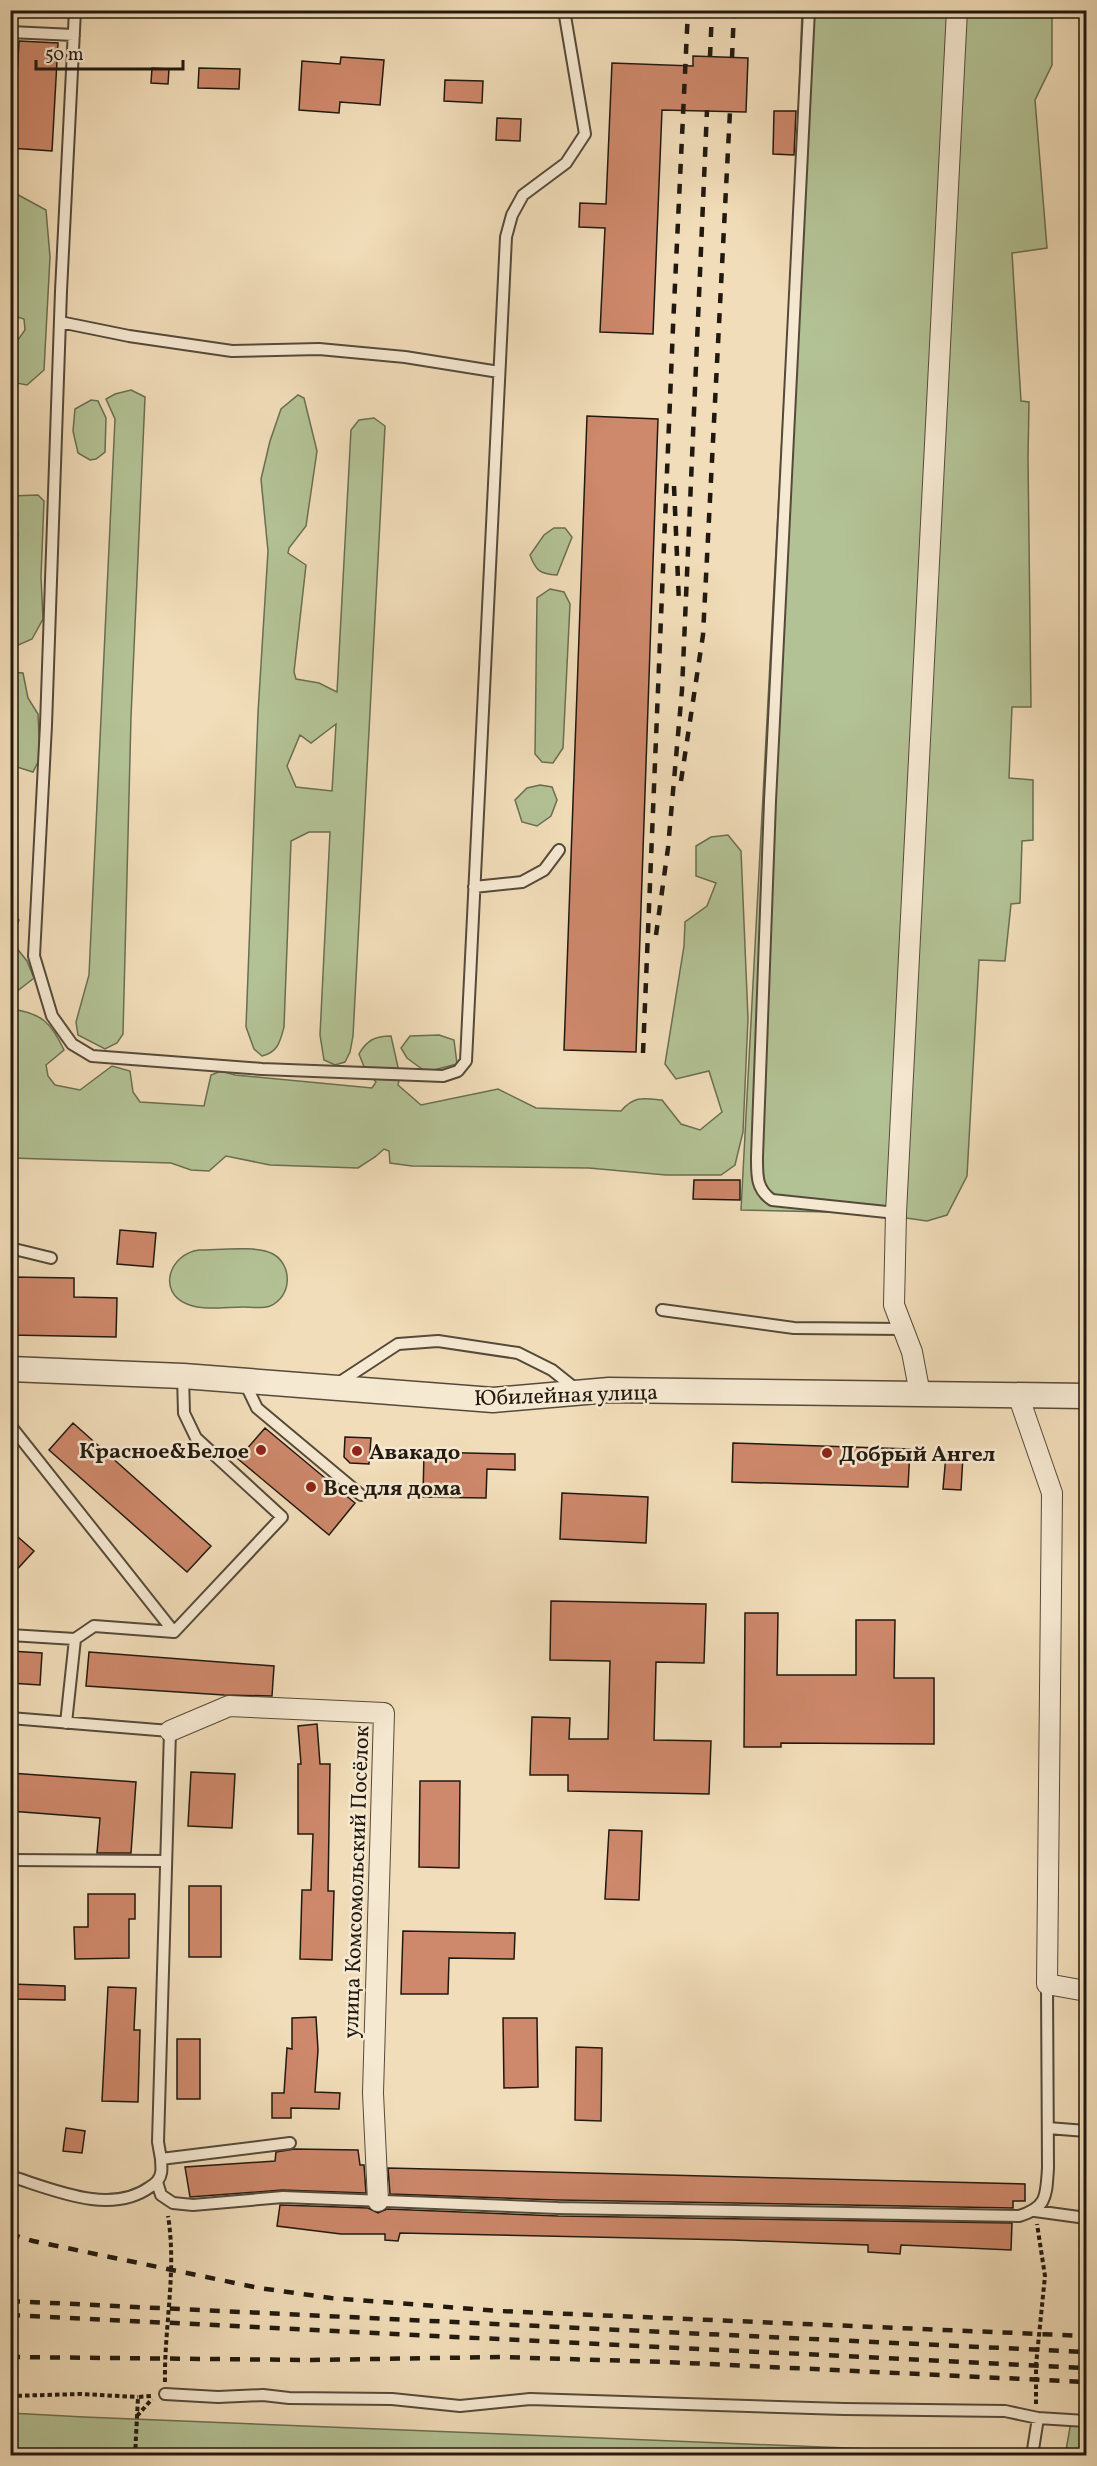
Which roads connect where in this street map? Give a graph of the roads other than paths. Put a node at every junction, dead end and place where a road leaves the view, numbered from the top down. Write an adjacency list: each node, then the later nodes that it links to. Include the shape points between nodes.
1 (75, 10): 6 (lane)
2 (564, 10): 8 (lane, via 585,134 567,163 523,195 512,215 506,237)
3 (809, 10): 11 (lane, via 770,801 758,1181 763,1194 772,1200)
4 (957, 10): 11 (street)
5 (10, 32): 6 (lane)
6 (74, 36): 7 (lane)
7 (60, 322): 8 (lane, via 232,351 319,349); 10 (lane, via 46,725 33,956 52,1016 72,1044 92,1056 262,1069 443,1076 458,1071 466,1061)
8 (499, 372): 10 (lane)
9 (559, 850): 10 (lane, via 544,870 522,882)
10 (474, 887)
11 (896, 1213): 15 (street, via 894,1305)
12 (10, 1248): 13 (lane)
13 (51, 1258)
14 (662, 1310): 15 (lane, via 794,1328)
15 (903, 1329): 22 (street)
16 (1086, 1359): 24 (lane)
17 (10, 1369): 18 (street, Юбилейная улица)
18 (183, 1376): 19 (street, Юбилейная улица); 27 (lane, via 184,1413 196,1438 282,1517)
19 (244, 1380): 20 (street, Юбилейная улица); 26 (lane, via 257,1408)
20 (332, 1387): 21 (street, Юбилейная улица, via 493,1400); 21 (lane, via 398,1344 438,1341 518,1353 552,1370)
21 (581, 1393): 22 (street, Юбилейная улица, via 609,1390)
22 (920, 1394): 23 (street, Юбилейная улица)
23 (1018, 1395): 24 (street, Юбилейная улица); 35 (street, via 1052,1493)
24 (1086, 1396)
25 (10, 1425): 27 (lane)
26 (361, 1495)
27 (174, 1632): 29 (lane, via 94,1626)
28 (10, 1635): 29 (lane)
29 (75, 1639): 31 (lane)
30 (10, 1718): 31 (lane)
31 (66, 1723): 32 (lane)
32 (170, 1731): 34 (lane); 43 (street, улица Комсомольский Посёлок, via 229,1706 384,1713 373,2093)
33 (10, 1860): 34 (lane)
34 (165, 1861): 40 (lane, via 158,2142)
35 (1047, 1984): 36 (street); 37 (lane)
36 (1086, 1991)
37 (1048, 2128): 38 (lane); 44 (lane, via 1045,2198)
38 (1086, 2131)
39 (290, 2143): 40 (lane)
40 (161, 2159): 42 (lane)
41 (10, 2176): 42 (lane, via 63,2193 108,2201 138,2195)
42 (157, 2182): 43 (lane, via 161,2195 173,2203 193,2205 283,2198)
43 (378, 2201): 44 (lane, via 1007,2216)
44 (1035, 2211): 45 (lane)
45 (1086, 2218)
46 (165, 2394): 47 (lane, via 392,2399 460,2406 530,2399 1005,2411)
47 (1038, 2418): 48 (lane); 49 (lane)
48 (1086, 2421)
49 (1032, 2456)

